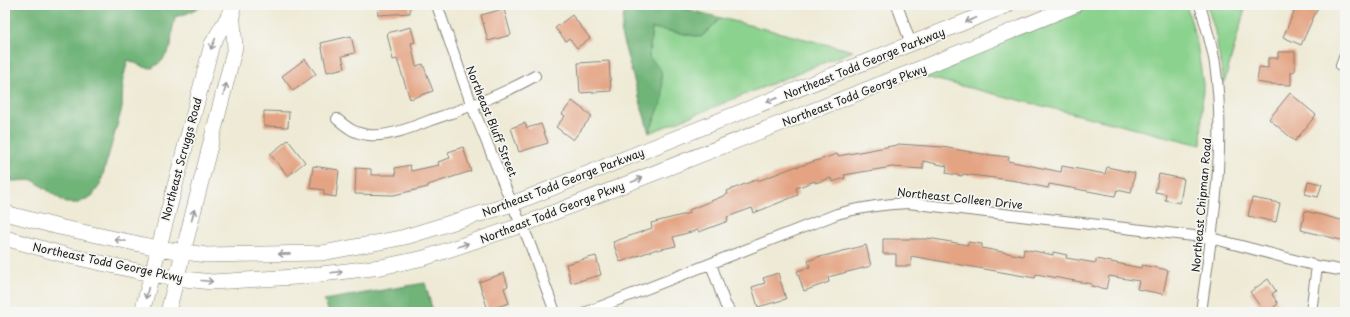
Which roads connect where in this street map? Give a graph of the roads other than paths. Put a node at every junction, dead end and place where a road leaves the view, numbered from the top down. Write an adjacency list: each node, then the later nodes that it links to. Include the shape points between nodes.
1 (437, 5): 11 (street, Northeast Bluff Street)
2 (897, 5): 7 (street)
3 (1007, 5): 7 (main road, Northeast Todd George Parkway, one-way to 7)
4 (1075, 5): 15 (main road, Northeast Todd George Pkwy, one-way to 4, via 914,72)
5 (1200, 5): 17 (street, Northeast Chipman Road, via 1215,63 1219,105 1219,157)
6 (233, 8): 18 (main road, Northeast Scruggs Road, one-way to 18, via 212,44); 19 (main road, Northeast Scruggs Road, one-way to 6, via 235,47)
7 (911, 44): 13 (main road, Northeast Todd George Parkway, one-way to 13)
8 (1345, 56): 9 (street)
9 (1341, 66)
10 (534, 76): 11 (street)
11 (472, 106): 12 (street, via 399,132 371,135 352,131); 13 (street, Northeast Bluff Street)
12 (337, 120)
13 (512, 204): 15 (street, Northeast Bluff Street); 19 (main road, Northeast Todd George Parkway, one-way to 19, via 405,237 322,253 206,255)
14 (5, 213): 18 (main road, Northeast Todd George Parkway, one-way to 14)
15 (522, 225): 24 (main road, Northeast Todd George Pkwy, one-way to 15, via 212,282 296,277 381,267 424,258); 27 (street, Northeast Bluff Street)
16 (5, 238): 23 (main road, Northeast Todd George Pkwy, via 65,255)
17 (1211, 238): 20 (street, Northeast Colleen Drive, via 908,203 886,204 865,206 836,214); 21 (street, Northeast Colleen Drive); 30 (street, Northeast Chipman Road)
18 (158, 248): 19 (main road, Northeast Todd George Parkway); 23 (main road, Northeast Scruggs Road)
19 (183, 252): 24 (main road, Northeast Scruggs Road)
20 (711, 264): 28 (street, Northeast Colleen Drive); 29 (street)
21 (1317, 266): 22 (street, Northeast Colleen Drive); 31 (street)
22 (1345, 271)
23 (151, 274): 24 (main road, Northeast Todd George Pkwy); 25 (main road, Northeast Scruggs Road, one-way to 25)
24 (176, 278): 26 (main road, Northeast Scruggs Road)
25 (142, 312)
26 (168, 312)
27 (555, 312)
28 (587, 312)
29 (730, 312)
30 (1201, 312)
31 (1311, 312)

